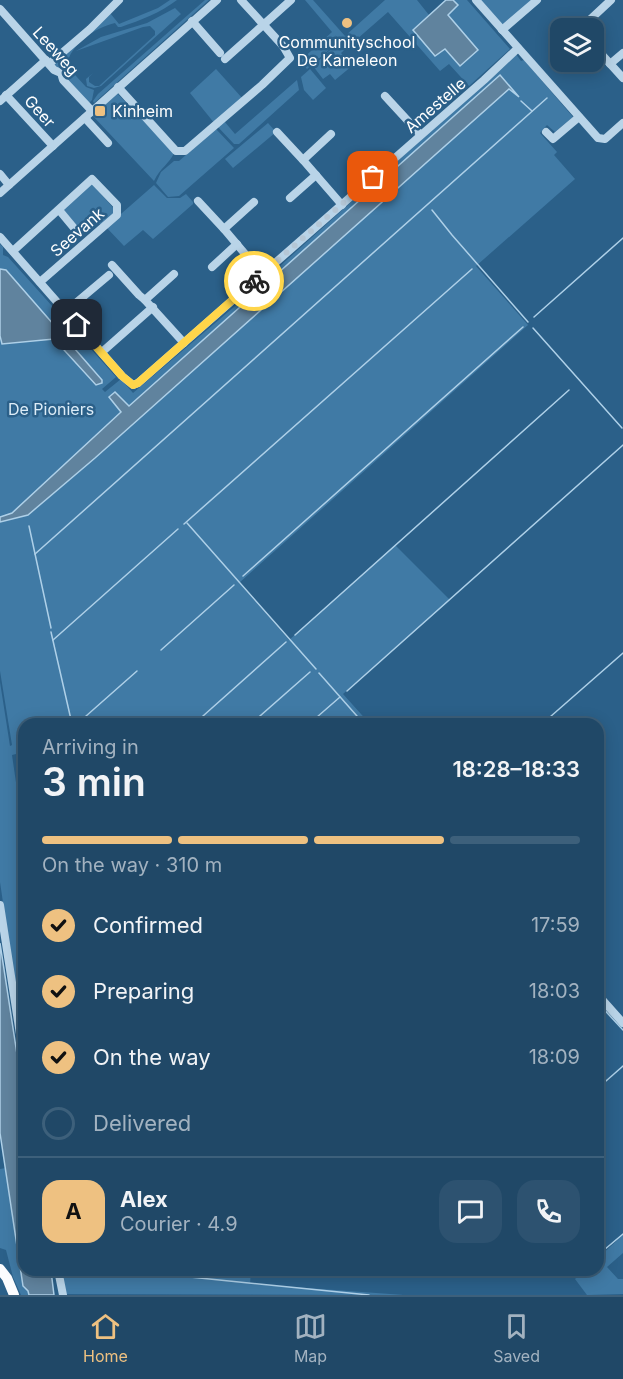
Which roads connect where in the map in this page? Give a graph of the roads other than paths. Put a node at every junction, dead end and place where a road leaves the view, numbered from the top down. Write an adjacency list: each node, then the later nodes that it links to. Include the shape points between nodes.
1 (119, 0): 16 (street, via 90,29)
2 (217, 0): 10 (street)
3 (241, 0): 11 (street)
4 (291, 0): 11 (street)
5 (476, 0): 12 (street)
6 (537, 0): 12 (street)
7 (611, 0): 9 (street)
8 (0, 9): 16 (street, Leeweg)
9 (591, 18)
10 (192, 21): 11 (street, via 222,56); 19 (street)
11 (264, 25): 19 (street, via 290,58 185,152 176,151)
12 (502, 30): 13 (street)
13 (518, 48): 23 (street); 29 (street, Amestelle)
14 (623, 53): 17 (street)
15 (604, 57): 17 (street)
16 (47, 62): 21 (street); 22 (street, Leeweg)
17 (610, 64): 18 (street)
18 (623, 78)
19 (118, 87): 22 (street)
20 (385, 96): 29 (street)
21 (3, 98): 31 (street, Geer)
22 (92, 111): 24 (street)
23 (579, 117): 25 (street, via 598,138 605,139); 27 (street, via 553,139)
24 (85, 118): 30 (street); 31 (street)
25 (623, 123)
26 (277, 132): 32 (street)
27 (546, 132)
28 (331, 134): 32 (street)
29 (420, 134): 40 (street, Amestelle)
30 (108, 143)
31 (53, 146): 35 (street)
32 (303, 160): 34 (street)
33 (0, 174): 35 (street)
34 (316, 175): 37 (street); 40 (street)
35 (9, 185): 36 (street)
36 (0, 193)
37 (290, 198)
38 (198, 201): 43 (street)
39 (254, 202): 43 (street)
40 (342, 205): 50 (street, Amestelle)
41 (58, 210): 42 (street, Seevank); 46 (street, Seevank); 52 (street, Seevank, via 92,179 118,210)
42 (74, 228)
43 (224, 229): 45 (street)
44 (0, 237): 46 (street)
45 (237, 244): 48 (street); 50 (street)
46 (13, 250): 52 (street)
47 (112, 265): 53 (street)
48 (212, 267)
49 (174, 274): 53 (street)
50 (262, 274): 56 (street, Amestelle)
51 (109, 275): 55 (street)
52 (40, 282): 55 (street)
53 (146, 300): 54 (street)
54 (153, 307): 56 (street); 57 (street)
55 (65, 312): 57 (street)
56 (184, 343): 57 (street, Amestelle, via 133,385)
57 (102, 352)
58 (0, 905): 60 (street)
59 (604, 1002): 61 (street)
60 (18, 1021)
61 (623, 1023)
62 (0, 1269): 64 (main road)
63 (59, 1276): 65 (street)
64 (14, 1295)
65 (63, 1295)

